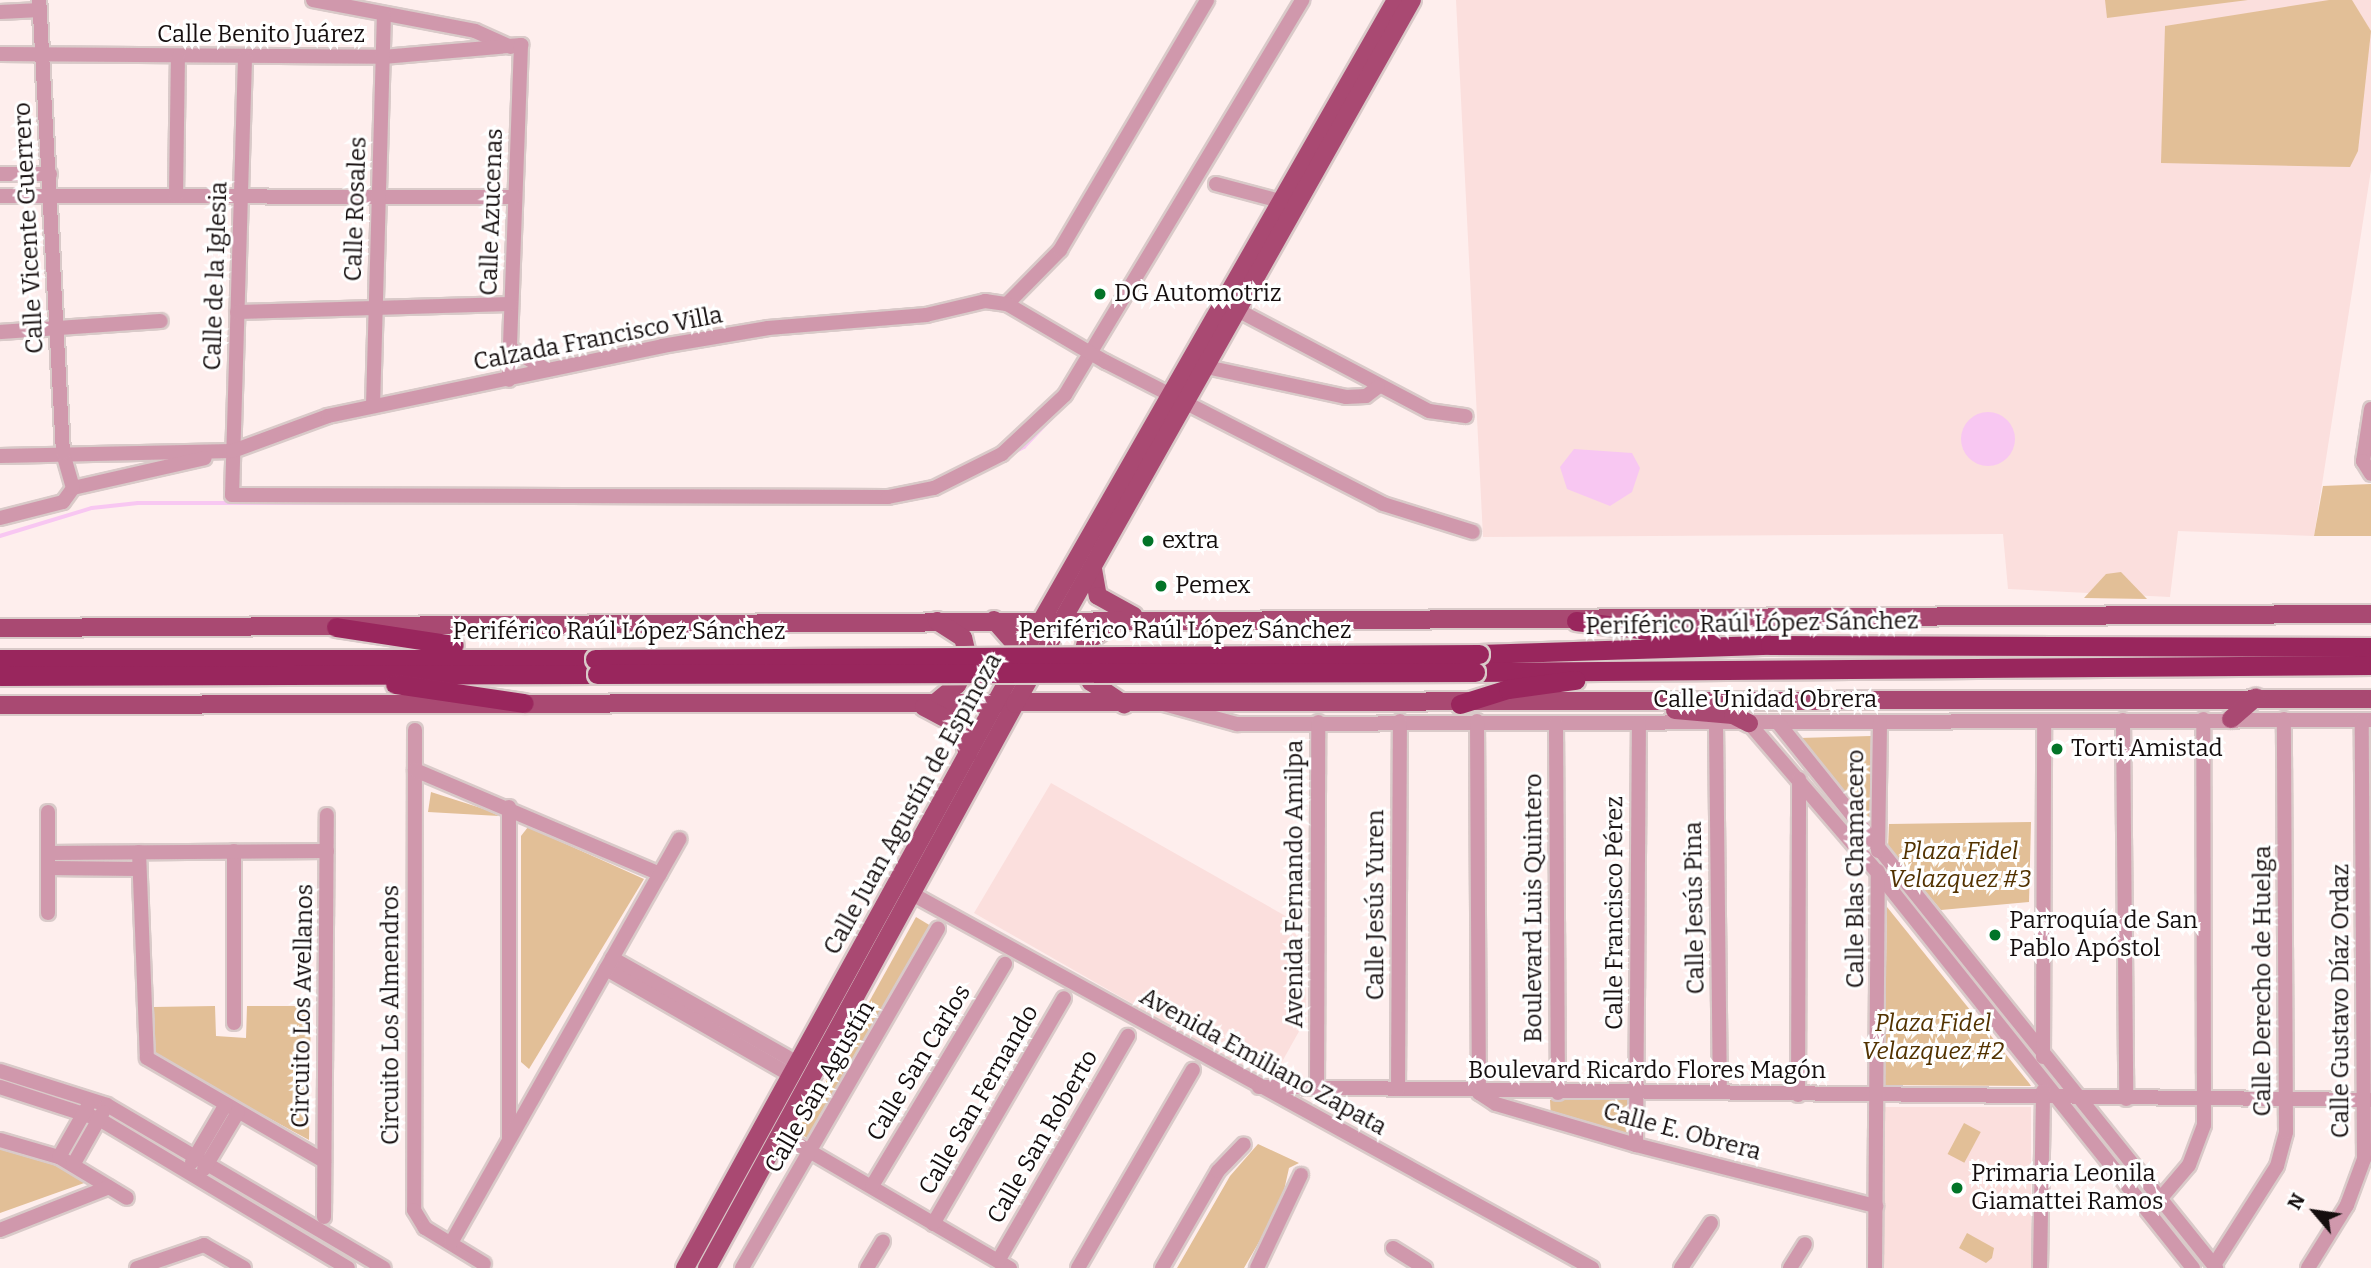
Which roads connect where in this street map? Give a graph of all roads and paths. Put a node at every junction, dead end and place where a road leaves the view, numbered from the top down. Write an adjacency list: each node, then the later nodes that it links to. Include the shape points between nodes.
1 (313, 0): 8 (street)
2 (1207, 0): 25 (street, via 1055,259)
3 (1302, 0): 34 (street)
4 (1396, 0): 24 (main road, Calle Juan Agustín de Espinoza)
5 (1412, 0): 24 (main road, Calle Juan Agustín de Espinoza)
6 (39, 5): 7 (street); 10 (street, Calle Vicente Guerrero)
7 (0, 12)
8 (384, 14): 9 (street, via 475,31); 12 (street, Calle Rosales)
9 (516, 46): 12 (street, Calle Benito Juárez); 20 (street, Calle Azucenas)
10 (44, 52): 11 (street, Calle Benito Juárez); 13 (street, Calle Benito Juárez); 16 (street, Calle Vicente Guerrero)
11 (0, 54)
12 (383, 57): 14 (street, Calle Benito Juárez); 22 (street, Calle Rosales)
13 (178, 58): 14 (street, Calle Benito Juárez); 19 (street)
14 (245, 58): 23 (street, Calle de la Iglesia)
15 (0, 174): 16 (street)
16 (50, 174): 21 (street, Calle Vicente Guerrero)
17 (1216, 184): 24 (street)
18 (0, 196): 21 (street)
19 (176, 196): 21 (street); 23 (street)
20 (514, 197): 22 (street); 26 (street, Calle Azucenas)
21 (51, 198): 31 (street, Calle Vicente Guerrero)
22 (379, 198): 23 (street); 28 (street, Calle Rosales)
23 (242, 200): 29 (street, Calle de la Iglesia)
24 (1289, 203): 27 (main road, Calle Juan Agustín de Espinoza)
25 (1007, 303): 34 (street); 36 (street, Calzada Francisco Villa, via 985,301 926,315 768,328)
26 (512, 304): 28 (street); 33 (street, Calle Azucenas)
27 (1231, 306): 35 (main road, Calle Juan Agustín de Espinoza); 38 (street)
28 (376, 308): 29 (street); 40 (street, Calle Rosales)
29 (237, 312): 43 (street, Calle de la Iglesia)
30 (161, 321): 31 (street)
31 (57, 330): 32 (street); 44 (street, Calle Vicente Guerrero)
32 (0, 332)
33 (510, 348): 36 (street); 37 (street, Calle Azucenas)
34 (1097, 357): 39 (street); 43 (street, Calle de la Iglesia, via 1056,405 1002,454 933,488 888,497 232,495)
35 (1198, 365): 38 (street, via 1346,397 1366,396); 39 (main road, Calle Juan Agustín de Espinoza)
36 (549, 370): 37 (street, Calzada Francisco Villa)
37 (509, 380): 40 (street, Calzada Francisco Villa)
38 (1378, 387): 42 (street, via 1429,411)
39 (1179, 398): 49 (street, via 1383,504); 50 (main road, Calle Juan Agustín de Espinoza); 53 (main road, Calle Juan Agustín de Espinoza)
40 (373, 406): 43 (street, Calzada Francisco Villa)
41 (2371, 409): 46 (street)
42 (1466, 416)
43 (233, 451): 44 (street, Calzada Francisco Villa); 47 (street)
44 (64, 453): 45 (street, Calzada Francisco Villa); 47 (street, Calle Vicente Guerrero)
45 (0, 456)
46 (2368, 471)
47 (73, 488): 48 (street, via 63,502)
48 (0, 518)
49 (1473, 532)
50 (1093, 568): 54 (main road, Calle Juan Agustín de Espinoza); 56 (main road, via 1098,596)
51 (2371, 614): 58 (main road)
52 (995, 620): 53 (main road); 57 (main road); 63 (main road)
53 (1043, 620): 54 (main road); 63 (main road, Calle Juan Agustín de Espinoza)
54 (1064, 620): 55 (main road); 79 (main road, Calle Juan Agustín de Espinoza)
55 (1118, 620): 56 (main road); 80 (main road, via 1086,642 1081,661 1091,682)
56 (1144, 620): 58 (main road)
57 (936, 621): 59 (main road); 77 (main road, via 963,638 969,663 957,685)
58 (1576, 621): 61 (highway)
59 (337, 627): 60 (main road); 64 (highway)
60 (0, 628)
61 (1770, 645): 62 (highway, Periférico Raúl López Sánchez); 66 (highway, Periférico Raúl López Sánchez)
62 (2371, 647)
63 (1023, 653): 78 (main road, Calle Juan Agustín de Espinoza)
64 (514, 655): 65 (highway, Periférico Raúl López Sánchez); 68 (highway, Periférico Raúl López Sánchez)
65 (0, 659)
66 (1477, 663): 68 (highway, Periférico Raúl López Sánchez, bridge); 69 (highway, Periférico Raúl López Sánchez)
67 (2371, 665): 69 (highway, Periférico Raúl López Sánchez)
68 (596, 666): 70 (highway, Periférico Raúl López Sánchez)
69 (1676, 667): 82 (highway, via 1508,689)
70 (321, 675): 71 (highway, Periférico Raúl López Sánchez); 75 (highway)
71 (0, 676)
72 (2256, 697): 73 (main road); 74 (main road); 85 (main road)
73 (2371, 699)
74 (1649, 700): 82 (main road); 97 (main road)
75 (524, 704): 76 (main road); 83 (main road)
76 (910, 704): 77 (main road); 100 (main road, via 952,720)
77 (934, 704): 78 (main road)
78 (995, 704): 79 (main road); 100 (main road, Calle Juan Agustín de Espinoza)
79 (1015, 704): 80 (main road); 117 (main road, Calle Juan Agustín de Espinoza)
80 (1124, 704): 81 (main road)
81 (1163, 704): 82 (main road); 91 (street, Calle Unidad Obrera, via 1220,722)
82 (1460, 704)
83 (0, 705)
84 (2203, 719): 85 (street, Calle Unidad Obrera); 87 (street, Calle Unidad Obrera); 146 (street)
85 (2231, 719): 86 (street, Calle Unidad Obrera)
86 (2284, 719): 88 (street, Calle Unidad Obrera); 145 (street, Calle Derecho de Huelga)
87 (2123, 720): 93 (street, Calle Unidad Obrera); 144 (street)
88 (2367, 720): 147 (street, Calle Gustavo Díaz Ordaz)
89 (1400, 721): 90 (street, Calle Unidad Obrera); 91 (street, Calle Unidad Obrera); 134 (street, Calle Jesús Yuren)
90 (1477, 721): 94 (street, Calle Unidad Obrera); 137 (street)
91 (1318, 722): 133 (street, Avenida Fernando Amilpa)
92 (1880, 722): 93 (street, Calle Unidad Obrera); 98 (street, Calle Unidad Obrera); 107 (street, Calle Blas Chamacero)
93 (2044, 722): 126 (street)
94 (1556, 723): 95 (street, Calle Unidad Obrera); 138 (street, Boulevard Luis Quintero)
95 (1639, 723): 96 (street, Calle Unidad Obrera); 135 (street, Calle Francisco Pérez)
96 (1716, 723): 97 (street, Calle Unidad Obrera); 136 (street, Calle Jesús Pina)
97 (1749, 723): 98 (street, Calle Unidad Obrera); 102 (street)
98 (1779, 724): 107 (street)
99 (415, 730): 101 (street, Circuito Los Almendros)
100 (968, 754): 112 (main road, Calle Juan Agustín de Espinoza)
101 (415, 770): 103 (street); 176 (street, Circuito Los Almendros, via 414,1210 425,1228)
102 (1799, 779): 115 (street); 139 (street)
103 (509, 807): 116 (street); 154 (street)
104 (48, 812): 111 (street)
105 (327, 815): 109 (street, Circuito Los Avellanos)
106 (680, 839): 116 (street)
107 (1878, 849): 115 (street, Calle Blas Chamacero); 126 (street)
108 (234, 851): 109 (street, Circuito Los Avellanos); 110 (street, Circuito Los Avellanos); 124 (street)
109 (327, 851): 160 (street, Circuito Los Avellanos)
110 (139, 852): 111 (street, Circuito Los Avellanos); 114 (street, Circuito Los Avellanos)
111 (48, 853): 113 (street)
112 (909, 862): 117 (main road); 118 (main road, Calle Juan Agustín de Espinoza)
113 (48, 868): 114 (street); 119 (street)
114 (139, 869): 149 (street, Circuito Los Avellanos, via 144,1053)
115 (1878, 873): 130 (street); 140 (street, Calle Blas Chamacero)
116 (660, 874): 121 (street)
117 (914, 895): 118 (main road); 132 (street, Avenida Emiliano Zapata); 152 (main road, Calle Juan Agustín de Espinoza)
118 (882, 912): 128 (main road, Calle Juan Agustín de Espinoza)
119 (48, 913)
120 (938, 928): 157 (street, Calle San Agustín)
121 (609, 964): 128 (street); 154 (street)
122 (1004, 964): 165 (street, Calle San Carlos)
123 (1064, 998): 173 (street, Calle San Fernando)
124 (234, 1023)
125 (1128, 1036): 181 (street, Calle San Roberto)
126 (2043, 1056): 130 (street); 143 (street)
127 (0, 1070): 141 (street)
128 (795, 1070): 187 (main road, Calle Juan Agustín de Espinoza)
129 (1193, 1070): 191 (street)
130 (2043, 1078): 142 (street); 143 (street)
131 (0, 1087): 150 (street)
132 (1259, 1087): 133 (street, Boulevard Ricardo Flores Magón); 195 (street, Avenida Emiliano Zapata)
133 (1317, 1088): 134 (street, Boulevard Ricardo Flores Magón)
134 (1398, 1089): 137 (street, Boulevard Ricardo Flores Magón)
135 (1636, 1091): 136 (street, Boulevard Ricardo Flores Magón); 138 (street, Boulevard Ricardo Flores Magón); 156 (street, Calle Francisco Pérez)
136 (1720, 1092): 139 (street, Boulevard Ricardo Flores Magón)
137 (1479, 1093): 138 (street, Boulevard Ricardo Flores Magón); 156 (street, Calle E. Obrera, via 1496,1104)
138 (1558, 1093)
139 (1798, 1095): 140 (street, Boulevard Ricardo Flores Magón)
140 (1878, 1095): 142 (street, Boulevard Ricardo Flores Magón); 169 (street, Calle Blas Chamacero)
141 (92, 1098): 148 (street); 150 (street)
142 (2043, 1098): 143 (street, Boulevard Ricardo Flores Magón); 199 (street)
143 (2069, 1098): 144 (street, Boulevard Ricardo Flores Magón); 168 (street); 170 (street)
144 (2126, 1099): 146 (street, Boulevard Ricardo Flores Magón)
145 (2288, 1099): 146 (street, Boulevard Ricardo Flores Magón); 147 (street, Boulevard Ricardo Flores Magón); 182 (street, Calle Derecho de Huelga, via 2277,1166)
146 (2206, 1100): 168 (street, via 2195,1154)
147 (2370, 1100): 201 (street, Calle Gustavo Díaz Ordaz, via 2357,1183)
148 (107, 1105): 151 (street); 159 (street)
149 (232, 1108): 159 (street); 160 (street, Circuito Los Avellanos)
150 (84, 1112): 151 (street); 158 (street)
151 (99, 1119): 161 (street); 162 (street)
152 (782, 1135): 157 (street); 188 (main road, Calle Juan Agustín de Espinoza)
153 (0, 1139): 158 (street)
154 (509, 1140): 176 (street)
155 (1244, 1143): 192 (street, via 1218,1171)
156 (1636, 1145): 169 (street, Calle E. Obrera)
157 (809, 1151): 165 (street); 189 (street, Calle San Agustín)
158 (59, 1157): 161 (street)
159 (202, 1158): 162 (street); 164 (street); 186 (street)
160 (324, 1161): 171 (street, Circuito Los Avellanos)
161 (73, 1165): 166 (street)
162 (187, 1169): 164 (street)
163 (1301, 1175): 193 (street)
164 (200, 1177): 185 (street)
165 (872, 1186): 173 (street)
166 (109, 1187): 167 (street); 174 (street)
167 (127, 1198)
168 (2160, 1199): 170 (street); 182 (street)
169 (1876, 1206): 198 (street, Calle Blas Chamacero)
170 (2149, 1212): 200 (street)
171 (324, 1217)
172 (1711, 1223): 196 (street)
173 (933, 1224): 181 (street)
174 (0, 1230)
175 (883, 1241): 190 (street)
176 (451, 1243): 180 (street, Circuito Los Almendros)
177 (1805, 1244): 197 (street)
178 (1393, 1248): 194 (street)
179 (167, 1263): 183 (street); 184 (street, via 204,1245)
180 (484, 1264)
181 (1004, 1265)
182 (2215, 1267)
183 (137, 1268)
184 (244, 1268)
185 (348, 1268)
186 (384, 1268)
187 (685, 1268)
188 (707, 1268)
189 (742, 1268)
190 (867, 1268)
191 (1078, 1268)
192 (1162, 1268)
193 (1257, 1268)
194 (1425, 1268)
195 (1592, 1268)
196 (1681, 1268)
197 (1790, 1268)
198 (1875, 1268)
199 (2040, 1268)
200 (2193, 1268)
201 (2308, 1268)

